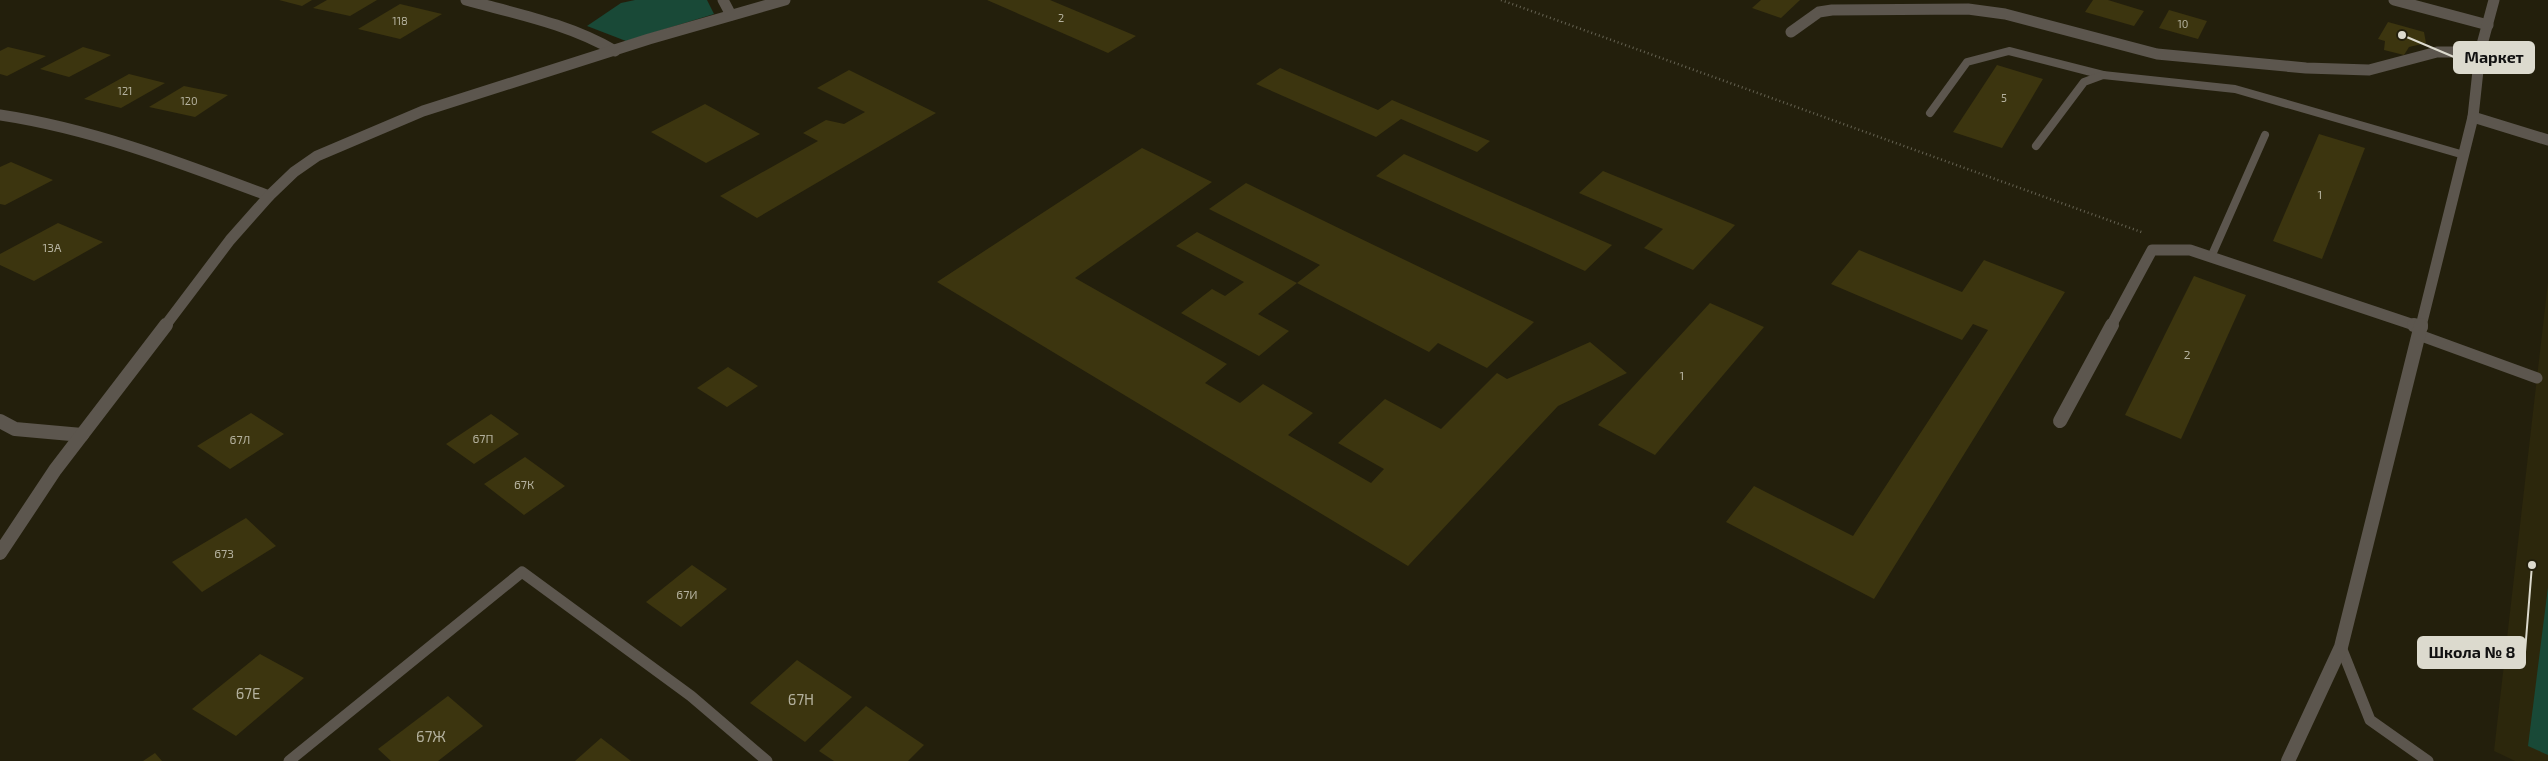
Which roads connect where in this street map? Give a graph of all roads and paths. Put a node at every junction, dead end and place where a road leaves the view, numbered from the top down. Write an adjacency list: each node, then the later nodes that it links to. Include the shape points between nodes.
1 (466, 0): 10 (street, via 572,30)
2 (723, 0): 7 (street)
3 (785, 0): 7 (street)
4 (1501, 0): 21 (path)
5 (2394, 0): 8 (street)
6 (2494, 0): 8 (street)
7 (731, 15): 10 (street)
8 (2488, 24): 11 (street)
9 (1791, 32): 11 (street, via 1819,12 1832,10 1968,10 2005,14 2157,54 2306,68 2356,71 2437,52)
10 (616, 51): 20 (street, via 452,102 369,132 317,156)
11 (2480, 52): 15 (street)
12 (2103, 75): 13 (lane, via 2009,51 1967,62); 18 (lane, via 2084,82); 19 (lane, via 2235,89)
13 (1930, 113)
14 (0, 115): 20 (street, via 40,121 160,155)
15 (2473, 117): 17 (street); 19 (street)
16 (2265, 135): 22 (lane)
17 (2548, 140)
18 (2036, 146)
19 (2464, 155): 23 (street)
20 (269, 196): 27 (street, via 230,240)
21 (2153, 236)
22 (2211, 257): 23 (street); 26 (street, via 2190,250 2152,250)
23 (2420, 331): 24 (lane); 29 (street)
24 (2537, 378)
25 (0, 421): 27 (street, via 15,429)
26 (2060, 421)
27 (82, 435): 28 (street)
28 (0, 553)
29 (2341, 647): 32 (street); 33 (lane, via 2370,720)
30 (289, 761): 31 (lane, via 522,572 692,696)
31 (767, 761)
32 (2288, 761)
33 (2428, 761)

